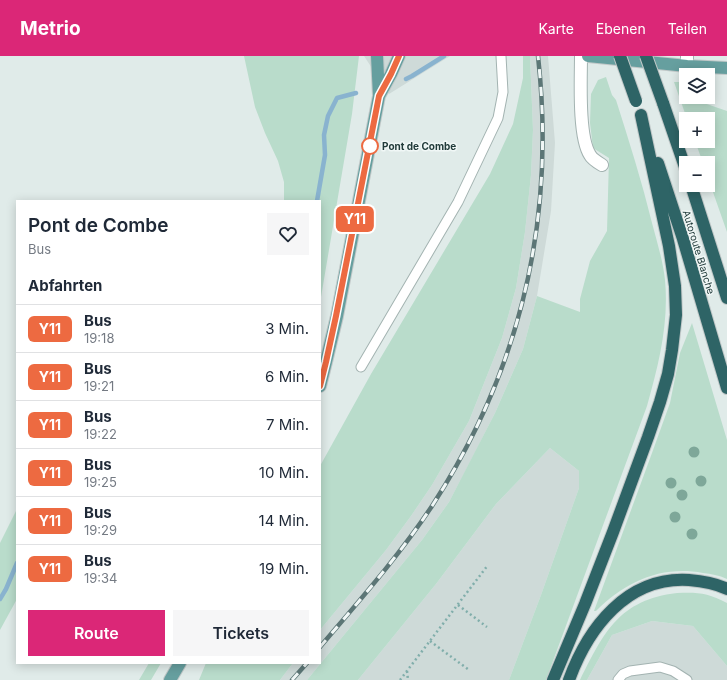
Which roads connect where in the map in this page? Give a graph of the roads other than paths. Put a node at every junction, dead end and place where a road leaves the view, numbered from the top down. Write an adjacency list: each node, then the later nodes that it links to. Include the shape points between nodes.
1 (377, 56): 10 (main road)
2 (399, 56): 10 (main road)
3 (501, 56): 16 (lane, via 503,92 498,118 458,202)
4 (581, 56): 13 (street, via 580,82 585,141 590,156)
5 (588, 56): 8 (main road)
6 (620, 56): 11 (highway, Autoroute Blanche, bridge)
7 (646, 56): 12 (highway, bridge)
8 (687, 61): 9 (main road)
9 (727, 68)
10 (379, 96): 17 (main road)
11 (641, 115): 18 (highway, Autoroute Blanche, via 666,184); 22 (highway, via 675,286 675,330 672,350 668,374 648,437)
12 (681, 156)
13 (602, 165)
14 (693, 192): 15 (highway, Autoroute Blanche)
15 (727, 298)
16 (361, 368)
17 (321, 382)
18 (727, 388)
19 (727, 589): 23 (highway, via 712,583 685,580 659,582 631,594 619,602 599,624 586,644)
20 (179, 664): 21 (main road)
21 (170, 680)
22 (553, 680)
23 (569, 680)
24 (618, 680): 25 (lane, via 622,674 630,671 660,667 673,671)
25 (687, 680)

